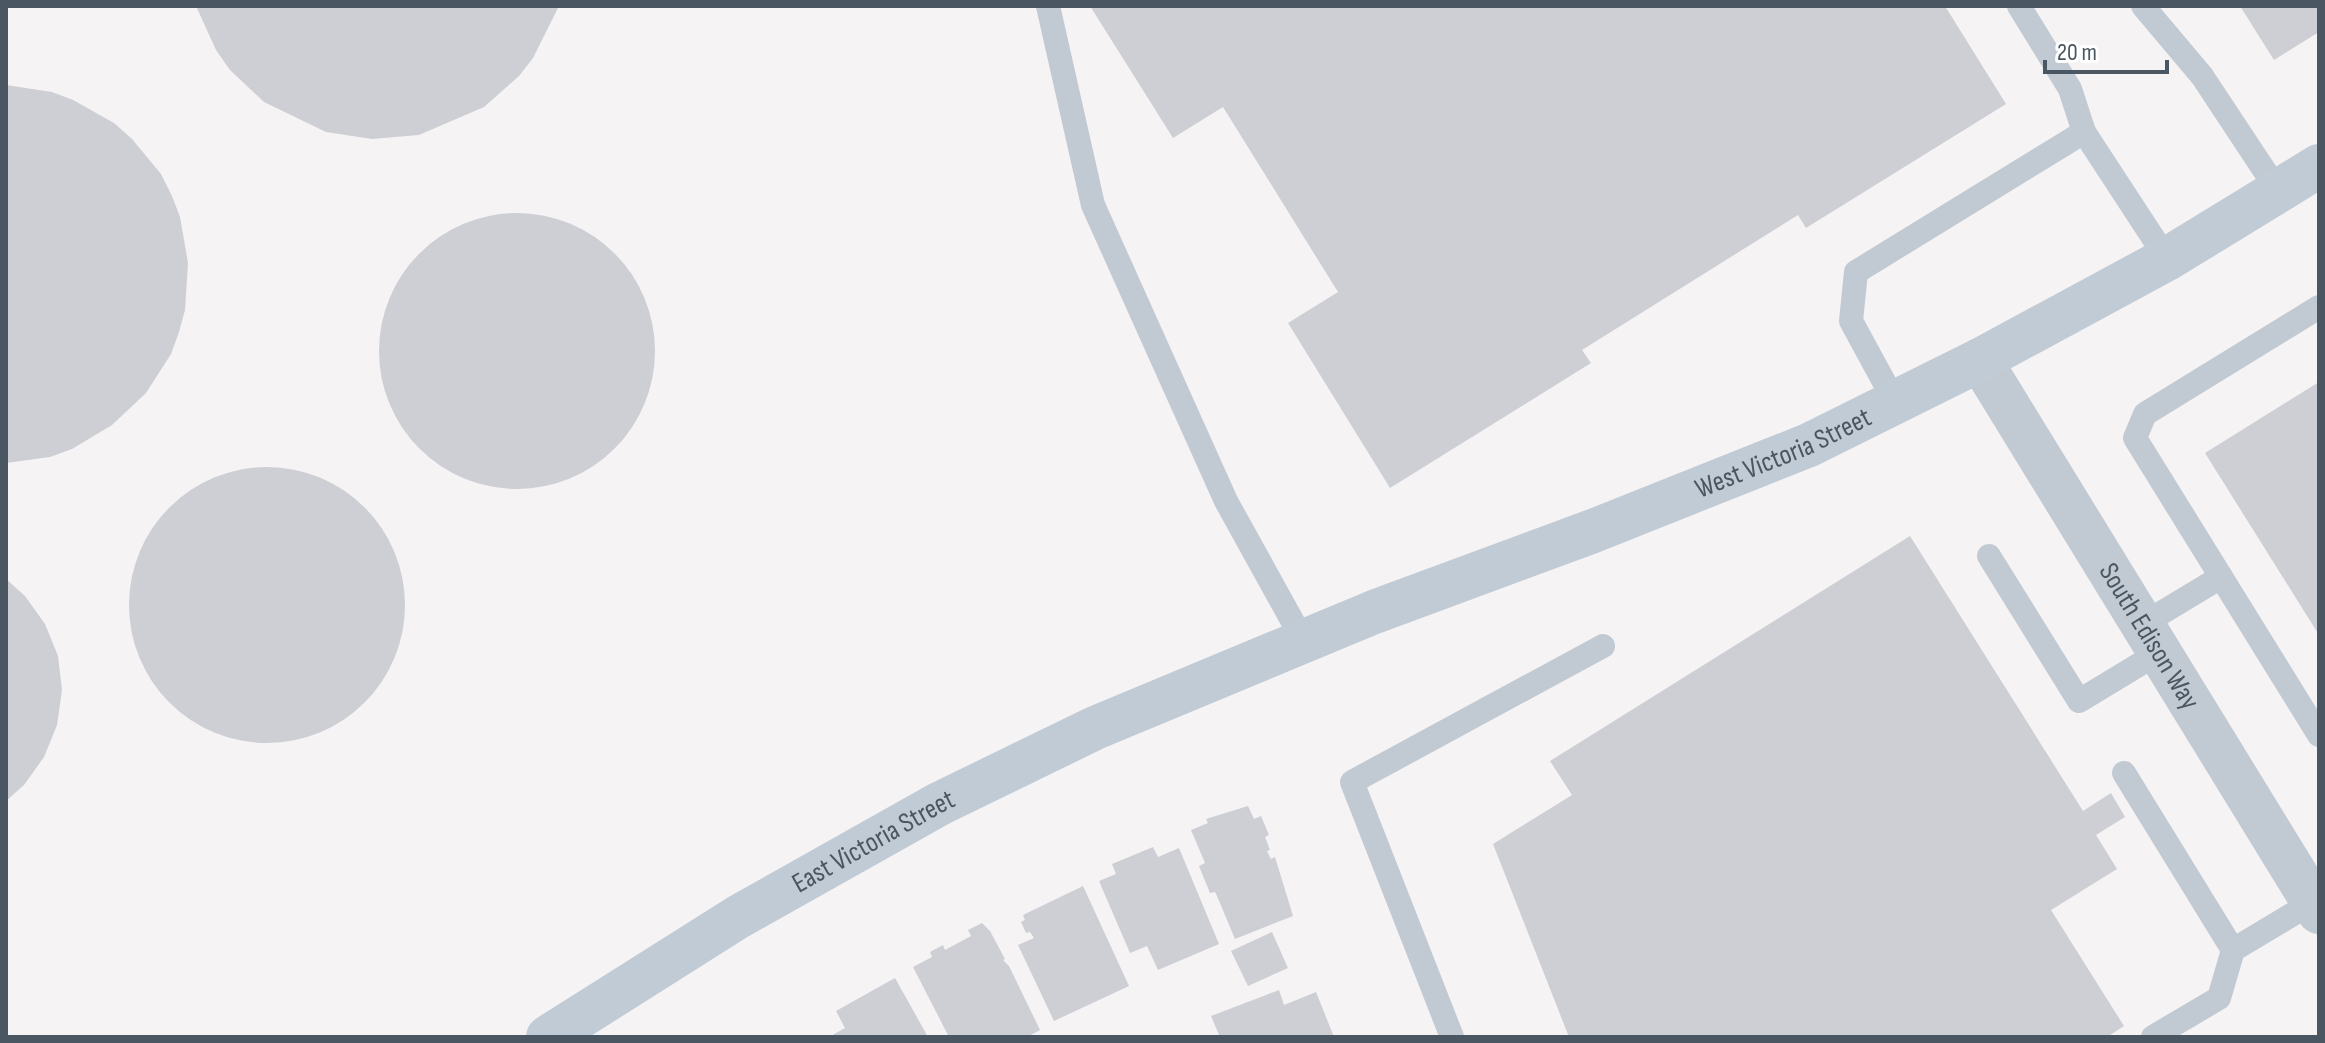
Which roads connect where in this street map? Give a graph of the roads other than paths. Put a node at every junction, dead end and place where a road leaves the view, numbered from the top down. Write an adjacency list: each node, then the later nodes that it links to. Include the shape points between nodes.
1 (1048, 6): 14 (lane, via 1093,205 1226,501)
2 (2019, 6): 4 (lane, via 2070,89)
3 (2143, 6): 6 (lane, via 2202,76)
4 (2084, 132): 7 (lane); 10 (lane, via 1856,272 1851,321)
5 (2319, 166): 6 (street, West Victoria Street)
6 (2278, 191): 7 (street, West Victoria Street)
7 (2167, 259): 9 (street, West Victoria Street)
8 (2319, 307): 12 (lane, via 2145,414 2135,438)
9 (1980, 360): 10 (street, West Victoria Street); 13 (street, South Edison Way)
10 (1895, 402): 14 (street, West Victoria Street, via 1809,445)
11 (1989, 556): 13 (lane, via 2079,701)
12 (2221, 577): 13 (lane); 17 (lane)
13 (2151, 638): 19 (street, South Edison Way)
14 (1304, 642): 16 (street, West Victoria Street)
15 (1603, 646): 22 (lane, via 1352,782)
16 (1217, 679): 21 (street, East Victoria Street, via 1095,728 939,804 738,917)
17 (2319, 735)
18 (2124, 773): 20 (lane)
19 (2316, 907): 20 (lane)
20 (2233, 950): 23 (lane, via 2219,998)
21 (548, 1037)
22 (1452, 1037)
23 (2153, 1037)

